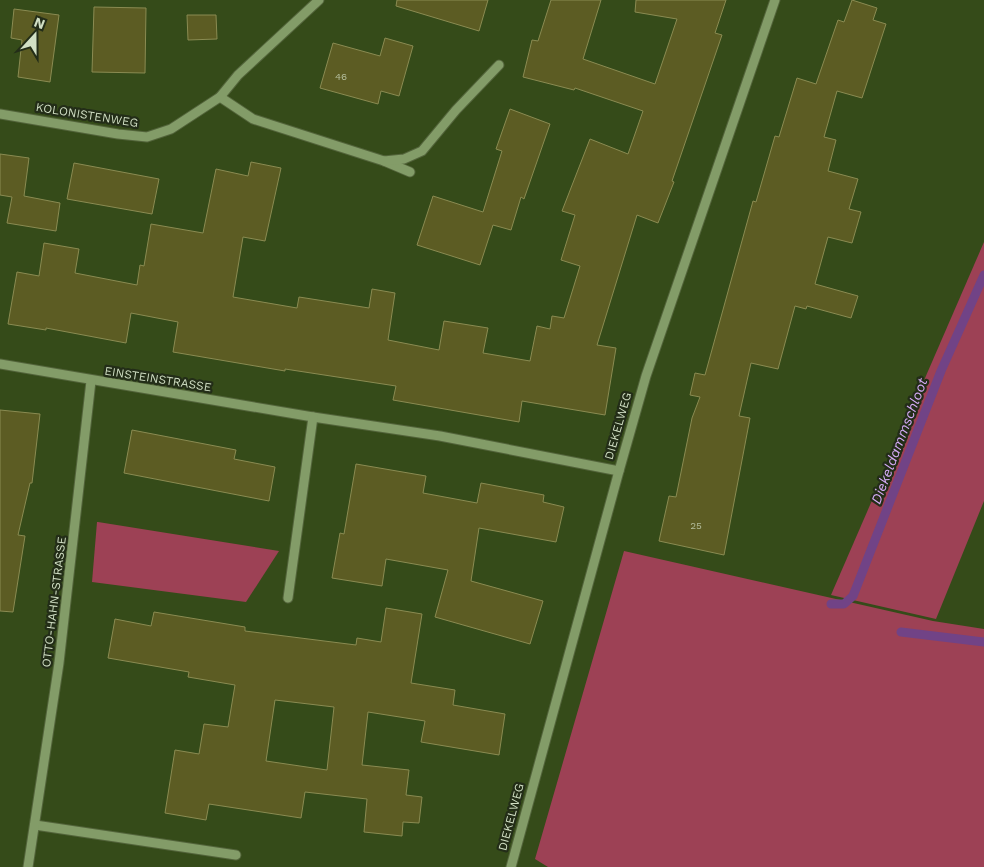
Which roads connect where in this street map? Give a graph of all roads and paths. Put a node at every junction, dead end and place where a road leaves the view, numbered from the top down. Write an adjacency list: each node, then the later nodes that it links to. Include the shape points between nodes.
1 (319, 0): 4 (street, KOLONISTENWEG, via 238,75)
2 (775, 0): 11 (street, DIEKELWEG, via 646,376)
3 (499, 65): 6 (street, via 422,151 404,159)
4 (220, 97): 5 (street, KOLONISTENWEG, via 171,129 146,137); 6 (street, via 254,120)
5 (0, 114)
6 (384, 161): 7 (street)
7 (410, 172)
8 (0, 364): 9 (street, EINSTEINSTRASSE)
9 (91, 380): 10 (street, EINSTEINSTRASSE); 13 (street, OTTO-HAHN-STRASSE, via 59,663)
10 (313, 417): 11 (street, EINSTEINSTRASSE, via 440,436); 12 (street)
11 (619, 471): 16 (street, DIEKELWEG)
12 (288, 598)
13 (35, 825): 14 (street); 15 (street, OTTO-HAHN-STRASSE)
14 (236, 855)
15 (28, 867)
16 (511, 867)

